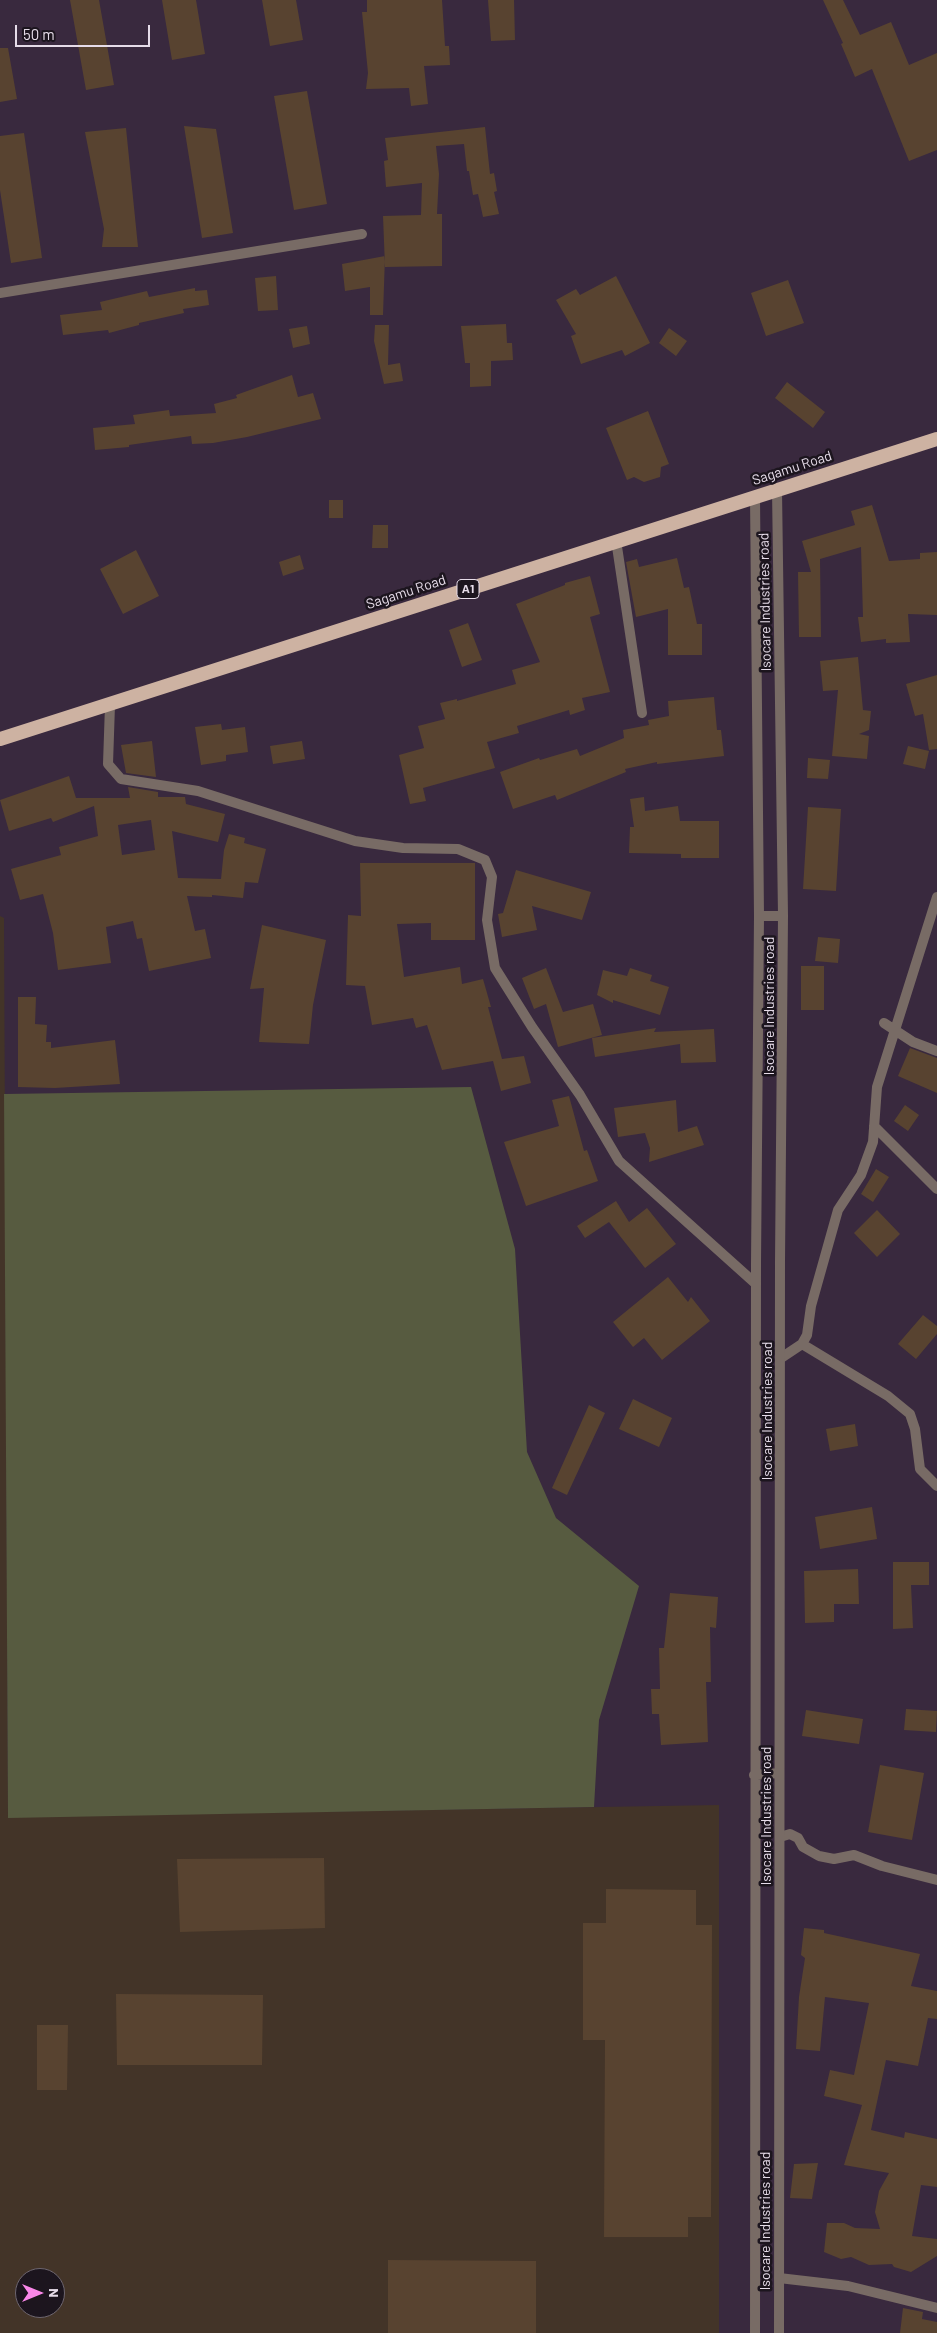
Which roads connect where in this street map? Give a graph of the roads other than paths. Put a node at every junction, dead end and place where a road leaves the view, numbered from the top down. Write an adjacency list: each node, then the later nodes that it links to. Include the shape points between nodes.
1 (362, 234): 2 (street)
2 (0, 294)
3 (937, 439): 4 (highway, Sagamu Road / A1)
4 (777, 490): 5 (highway, Sagamu Road / A1); 12 (street, Isocare Industries road)
5 (755, 497): 6 (highway, Sagamu Road / A1); 11 (street, Isocare Industries road)
6 (616, 540): 7 (highway, Sagamu Road / A1); 8 (street)
7 (110, 705): 9 (highway, Sagamu Road / A1); 18 (street, via 108,764 121,779 198,791 355,841 403,848 458,849 486,860 492,877 487,920 495,968 532,1027 580,1095 618,1161)
8 (642, 713)
9 (0, 739)
10 (937, 897): 14 (street)
11 (759, 916): 12 (street); 18 (street, Isocare Industries road)
12 (783, 916): 20 (street, Isocare Industries road)
13 (884, 1023): 14 (street)
14 (895, 1030): 15 (street, via 913,1042); 16 (street, via 877,1087)
15 (937, 1051)
16 (874, 1126): 17 (street); 19 (street, via 873,1142 862,1175 838,1210)
17 (937, 1190)
18 (756, 1284): 23 (street, Isocare Industries road)
19 (802, 1344): 20 (street); 21 (street, via 888,1396 910,1414 920,1469)
20 (782, 1358): 22 (street, Isocare Industries road)
21 (937, 1486)
22 (779, 1773): 23 (street); 24 (street, Isocare Industries road)
23 (754, 1775): 28 (street, Isocare Industries road)
24 (780, 1837): 25 (street, via 790,1834 819,1856 834,1859 854,1855); 26 (street, Isocare Industries road)
25 (937, 1880)
26 (779, 2278): 27 (street, via 848,2286); 29 (street, Isocare Industries road)
27 (937, 2308)
28 (755, 2333)
29 (779, 2333)

